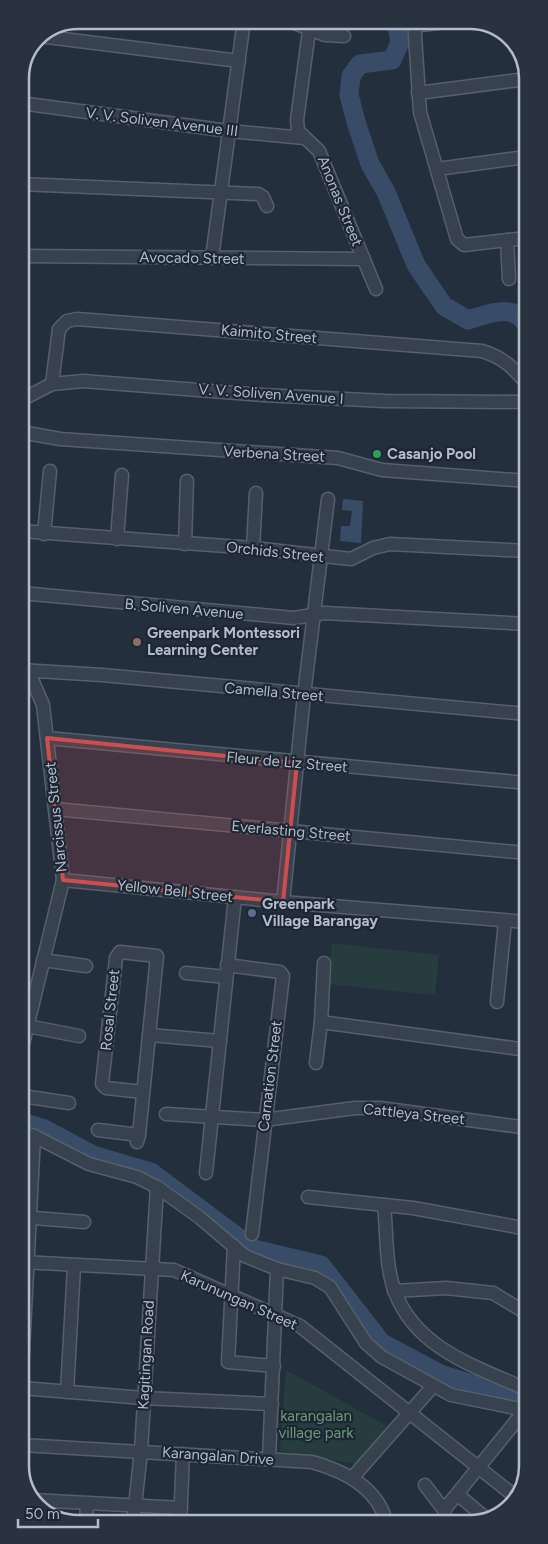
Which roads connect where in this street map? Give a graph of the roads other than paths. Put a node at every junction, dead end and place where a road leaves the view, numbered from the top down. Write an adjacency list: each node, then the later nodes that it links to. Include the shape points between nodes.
1 (243, 29): 6 (street)
2 (414, 29): 8 (street)
3 (309, 30): 4 (street); 11 (street, Anonas Street, via 296,120 298,131)
4 (344, 36)
5 (50, 37): 6 (street)
6 (239, 61): 10 (street)
7 (519, 80): 8 (street)
8 (418, 93): 13 (street, via 420,112)
9 (29, 104): 10 (street, V. V. Soliven Avenue III)
10 (229, 131): 11 (street, V. V. Soliven Avenue III); 15 (street)
11 (304, 138): 21 (street, Anonas Street, via 319,150)
12 (519, 158): 13 (street)
13 (437, 169): 18 (street, via 457,239 464,245)
14 (29, 184): 15 (street)
15 (222, 193): 16 (street, via 258,194); 20 (street)
16 (267, 206)
17 (519, 239): 18 (street)
18 (507, 240): 22 (street)
19 (29, 256): 20 (street, Avocado Street)
20 (212, 258): 21 (street, Avocado Street)
21 (364, 259): 23 (street, Anonas Street)
22 (509, 279)
23 (376, 289)
24 (519, 374): 25 (street, Kaimito Street, via 499,356 482,351 77,318 67,321 59,329)
25 (52, 384): 26 (street, V. V. Soliven Avenue I); 27 (street, V. V. Soliven Avenue I, via 83,381 385,401)
26 (29, 396)
27 (519, 402)
28 (29, 433): 31 (street, Verbena Street, via 60,439 338,458 382,470)
29 (50, 471): 36 (street)
30 (122, 474): 37 (street)
31 (519, 480)
32 (187, 481): 38 (street)
33 (256, 493): 39 (street)
34 (328, 499): 41 (street)
35 (29, 532): 36 (street, Orchids Street)
36 (44, 534): 37 (street, Orchids Street)
37 (117, 539): 38 (street, Orchids Street)
38 (185, 544): 39 (street, Orchids Street)
39 (252, 548): 41 (street, Orchids Street)
40 (519, 550): 41 (street, Orchids Street, via 390,544 351,559)
41 (321, 557): 43 (street)
42 (29, 594): 43 (street, B. Soliven Avenue, via 294,618)
43 (313, 615): 44 (street, B. Soliven Avenue); 47 (street)
44 (519, 624)
45 (29, 670): 47 (street, Camella Street)
46 (29, 680): 49 (street, Narcissus Street, via 42,705)
47 (304, 695): 48 (street, Camella Street); 50 (street)
48 (519, 713)
49 (46, 738): 50 (street, Fleur de Liz Street); 52 (street, Narcissus Street)
50 (297, 763): 51 (street, Fleur de Liz Street); 53 (street)
51 (519, 782)
52 (55, 809): 53 (street, Everlasting Street); 55 (street, Narcissus Street)
53 (291, 832): 54 (street, Everlasting Street); 57 (street)
54 (519, 852)
55 (63, 880): 56 (street, Yellow Bell Street); 60 (street, Narcissus Street)
56 (235, 897): 57 (street, Yellow Bell Street); 63 (street)
57 (284, 902): 58 (street, Yellow Bell Street)
58 (505, 921): 59 (street, Yellow Bell Street); 65 (street)
59 (519, 922)
60 (43, 960): 62 (street); 66 (street, Narcissus Street)
61 (324, 963): 67 (street)
62 (86, 966)
63 (227, 971): 64 (street); 71 (street); 79 (street, Carnation Street, via 282,974)
64 (186, 973)
65 (497, 1002)
66 (29, 1018)
67 (321, 1022): 72 (street); 73 (street)
68 (29, 1026): 70 (street, Rosal Street)
69 (149, 1035): 71 (street); 74 (street, Rosal Street); 74 (street, Rosal Street, via 157,956 122,951 116,955 102,1082 104,1087)
70 (79, 1036)
71 (220, 1041): 78 (street)
72 (519, 1049)
73 (316, 1063)
74 (143, 1092): 81 (street, Rosal Street, via 138,1139)
75 (29, 1097): 76 (street)
76 (69, 1103)
77 (166, 1114): 78 (street, Cattleya Street)
78 (212, 1118): 79 (street, Cattleya Street); 84 (street)
79 (264, 1120): 80 (street, Cattleya Street, via 355,1108 380,1108); 92 (street, Carnation Street)
80 (519, 1127)
81 (98, 1130)
82 (29, 1134): 83 (street)
83 (34, 1136): 85 (street); 86 (street, via 89,1164 136,1177)
84 (206, 1173)
85 (29, 1187)
86 (157, 1187): 93 (street); 96 (street, Kagitingan Road)
87 (308, 1197): 88 (street)
88 (384, 1205): 91 (street); 98 (street)
89 (29, 1217): 90 (street)
90 (84, 1222)
91 (519, 1228)
92 (252, 1234)
93 (234, 1246): 97 (street, via 245,1256); 99 (street)
94 (29, 1262): 95 (street, Karunungan Street)
95 (74, 1266): 96 (street, Karunungan Street); 106 (street)
96 (151, 1269): 99 (street, Karunungan Street, via 174,1270); 107 (street, Kagitingan Road)
97 (277, 1269): 101 (street); 103 (street, via 315,1278 330,1287 366,1343 382,1357)
98 (394, 1291): 100 (street, via 446,1288 494,1293); 104 (street, via 423,1336 443,1351)
99 (232, 1296): 101 (street, Karunungan Street); 102 (street, via 229,1364)
100 (519, 1308)
101 (276, 1314): 102 (street); 110 (street, Karunungan Street, via 300,1326)
102 (274, 1366): 108 (street)
103 (433, 1386): 109 (street, via 451,1395); 110 (street)
104 (519, 1386)
105 (29, 1389): 106 (street)
106 (68, 1392): 107 (street)
107 (143, 1398): 108 (street); 113 (street, Kagitingan Road)
108 (272, 1404): 115 (street)
109 (519, 1410)
110 (410, 1413): 116 (street, Karunungan Street); 117 (street)
111 (519, 1420): 116 (street)
112 (29, 1445): 113 (street, Karangalan Drive)
113 (140, 1451): 114 (street, Karangalan Drive); 123 (street, Kagitingan Road)
114 (183, 1454): 115 (street, Karangalan Drive); 124 (street)
115 (269, 1459): 117 (street, Karangalan Drive, via 312,1462)
116 (478, 1469): 119 (street, Karunungan Street); 120 (street)
117 (353, 1478): 129 (street, Karangalan Drive, via 369,1491)
118 (425, 1485): 130 (street)
119 (511, 1493)
120 (457, 1494): 125 (street); 131 (street)
121 (43, 1501): 122 (street)
122 (87, 1504): 123 (street); 126 (street)
123 (134, 1506): 124 (street); 127 (street, Kagitingan Road)
124 (181, 1508): 128 (street)
125 (481, 1514)
126 (86, 1515)
127 (134, 1515)
128 (181, 1515)
129 (385, 1515)
130 (444, 1515)
131 (446, 1515)

